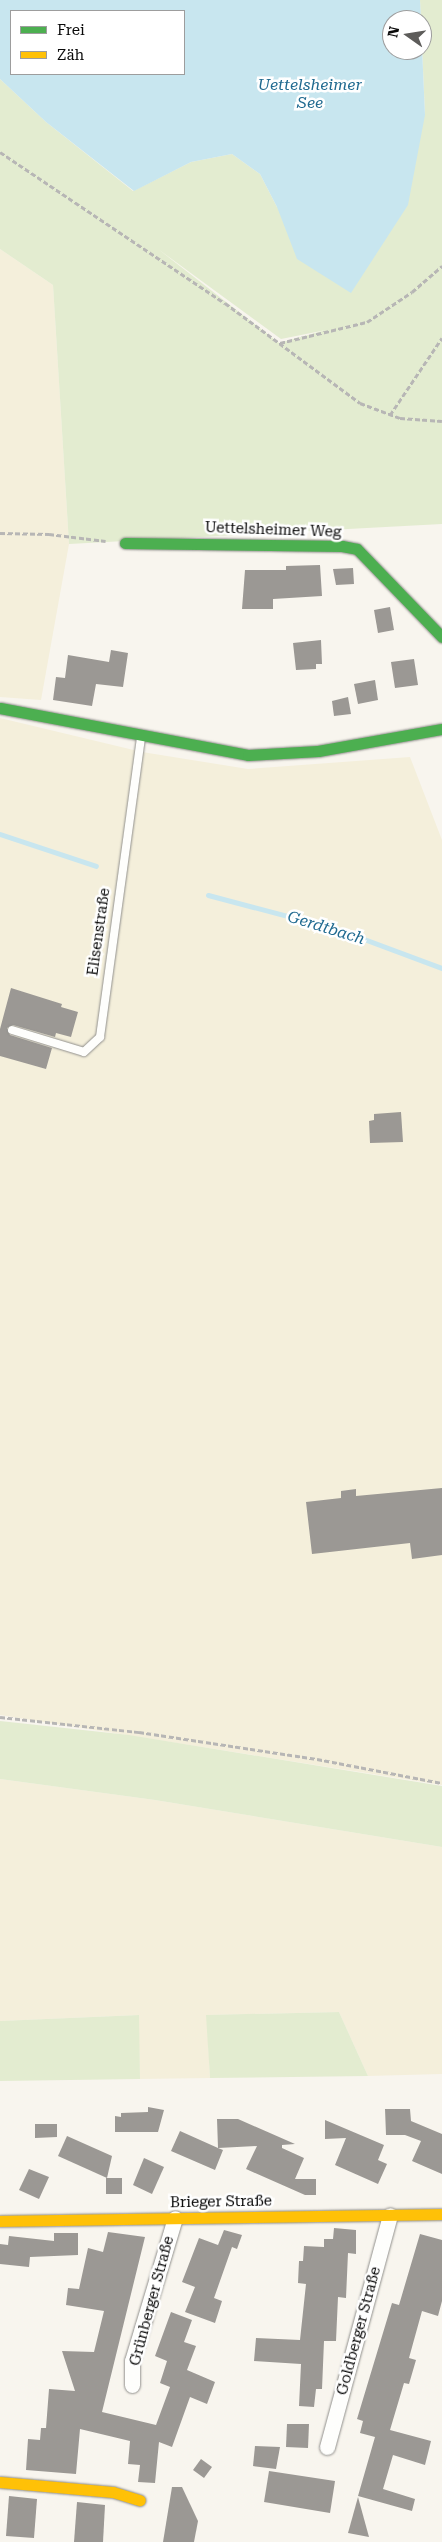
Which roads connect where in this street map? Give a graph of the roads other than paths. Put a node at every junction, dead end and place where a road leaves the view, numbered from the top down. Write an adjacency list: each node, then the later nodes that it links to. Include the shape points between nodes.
1 (125, 543): 2 (street, Uettelsheimer Weg, via 357,549)
2 (442, 637)
3 (0, 708): 5 (street)
4 (442, 729): 5 (street, via 318,751 272,755 209,749)
5 (140, 736): 6 (lane, Elisenstraße, via 100,1037 84,1052)
6 (12, 1030)
7 (442, 2214): 8 (street, Brieger Straße)
8 (390, 2215): 9 (street, Brieger Straße); 12 (street, Goldberger Straße)
9 (175, 2218): 10 (street, Brieger Straße); 11 (street, Grünberger Straße, via 132,2361)
10 (0, 2221)
11 (132, 2385)
12 (327, 2447)
13 (0, 2482): 14 (street, via 114,2492)
14 (140, 2500)

